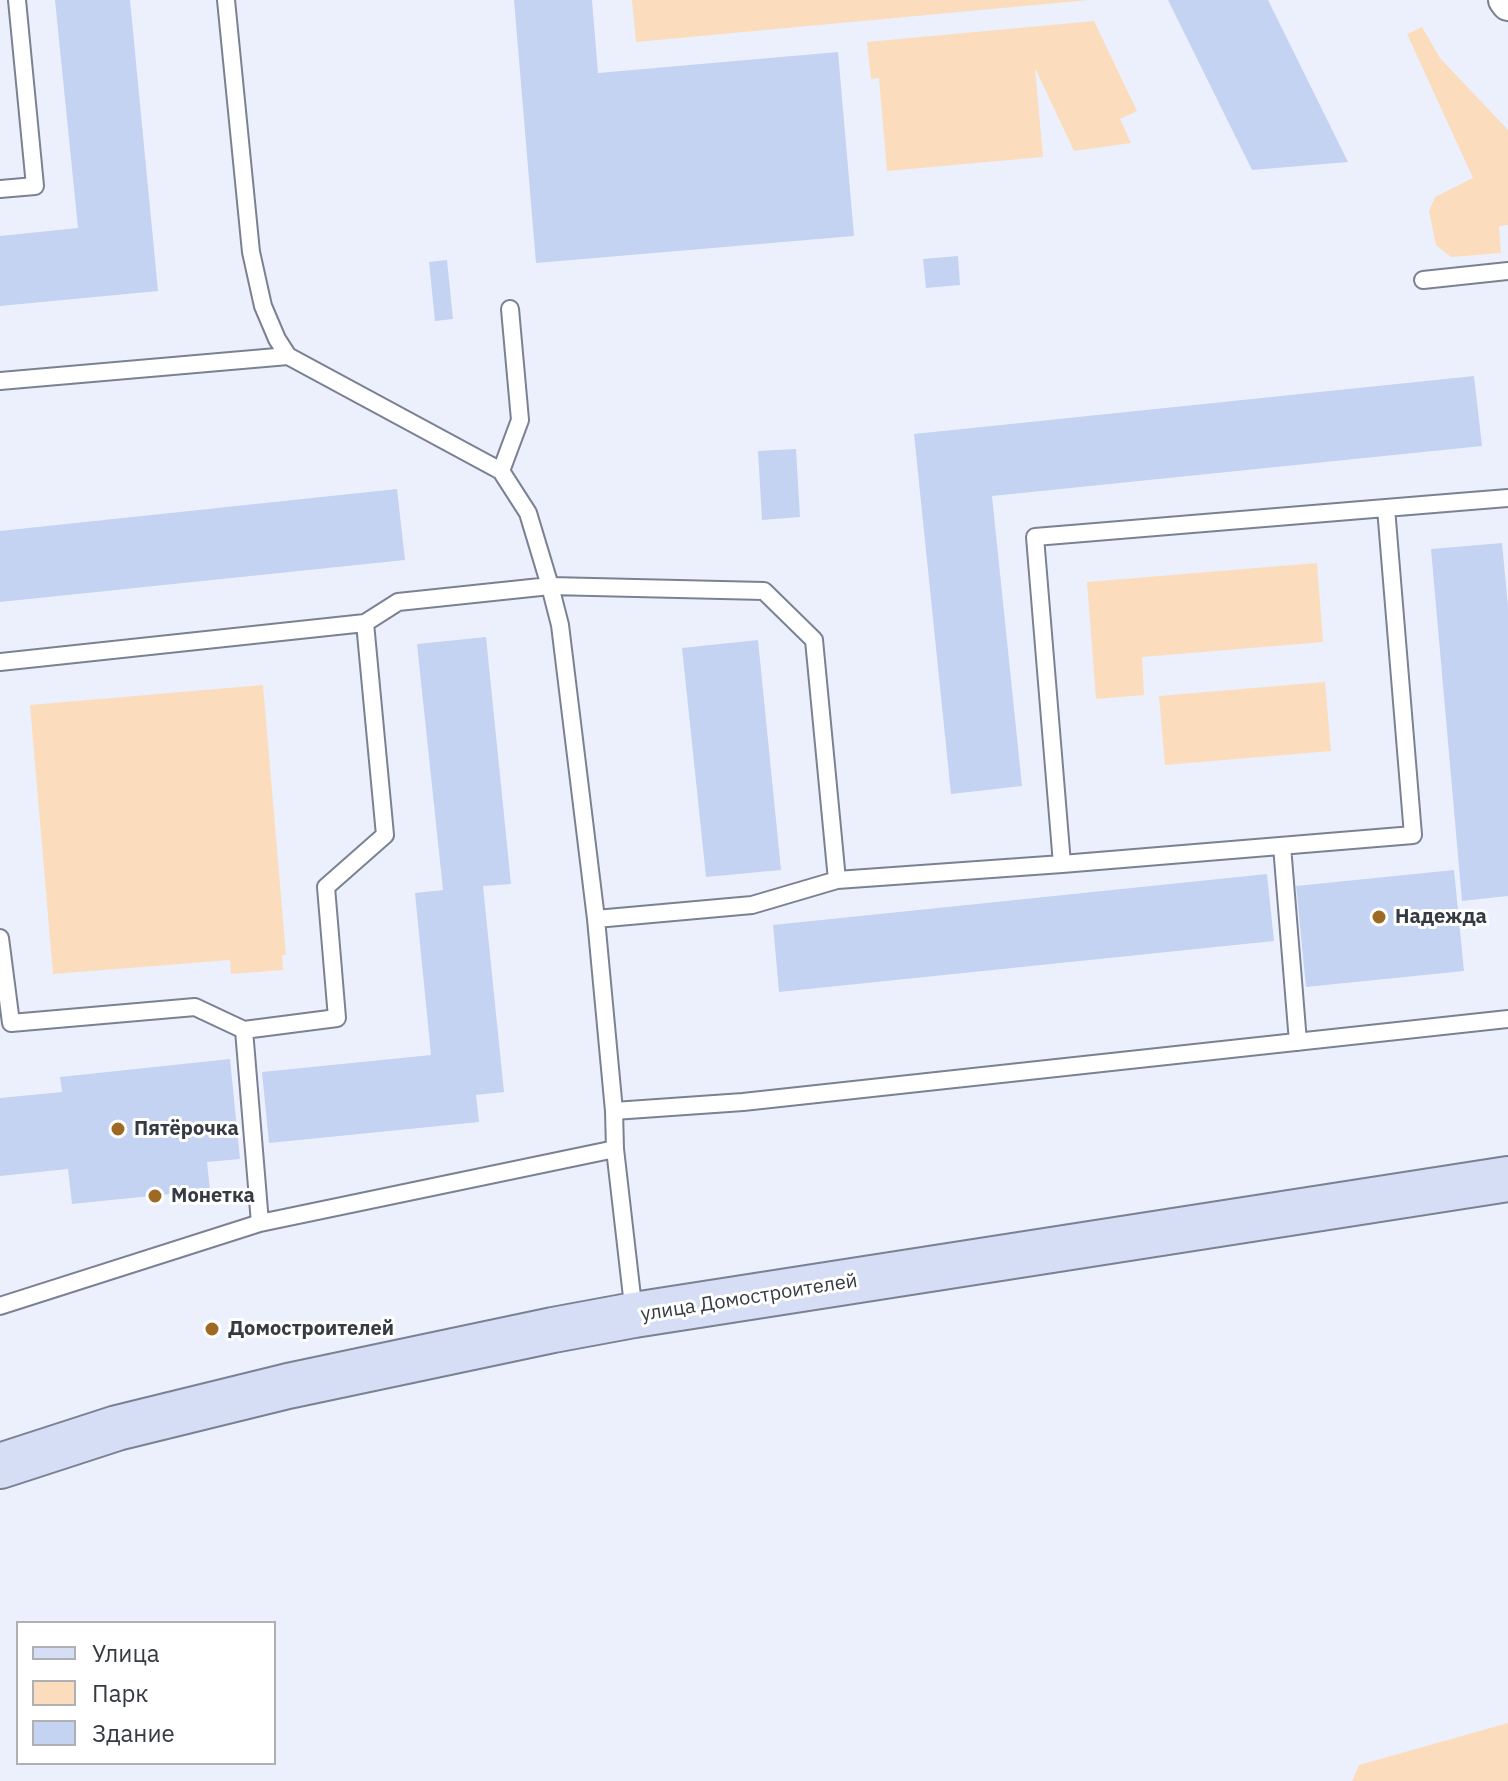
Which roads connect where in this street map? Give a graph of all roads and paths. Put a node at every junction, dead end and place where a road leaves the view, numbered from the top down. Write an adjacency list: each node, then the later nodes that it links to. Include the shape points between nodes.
1 (17, 0): 3 (lane, via 35,186)
2 (226, 0): 7 (lane, via 251,252 263,306)
3 (0, 189)
4 (1508, 271): 5 (lane)
5 (1423, 280)
6 (510, 309): 9 (lane, via 520,420)
7 (288, 356): 8 (lane); 9 (lane)
8 (0, 381)
9 (501, 471): 12 (lane, via 528,513)
10 (1508, 498): 11 (lane)
11 (1386, 508): 15 (lane, via 1413,835); 16 (lane, via 1035,537)
12 (550, 586): 13 (lane, via 398,602); 17 (lane, via 764,591 814,640); 18 (lane, via 560,625)
13 (365, 623): 14 (lane); 22 (lane, via 385,835 326,887 337,1018)
14 (0, 662)
15 (1282, 846): 16 (lane); 23 (lane)
16 (1062, 864): 17 (lane)
17 (837, 880): 18 (lane, via 752,905)
18 (596, 919): 24 (lane)
19 (0, 930): 20 (lane)
20 (0, 938): 22 (lane, via 11,1023 195,1007)
21 (1508, 1019): 23 (lane)
22 (244, 1030): 27 (lane)
23 (1298, 1042): 24 (lane)
24 (614, 1111): 25 (lane)
25 (615, 1149): 27 (lane); 29 (lane)
26 (1508, 1179): 29 (main road, улица Домостроителей)
27 (260, 1223): 28 (lane)
28 (0, 1306)
29 (634, 1315): 30 (main road, улица Домостроителей, via 288,1386 117,1428)
30 (0, 1466)

